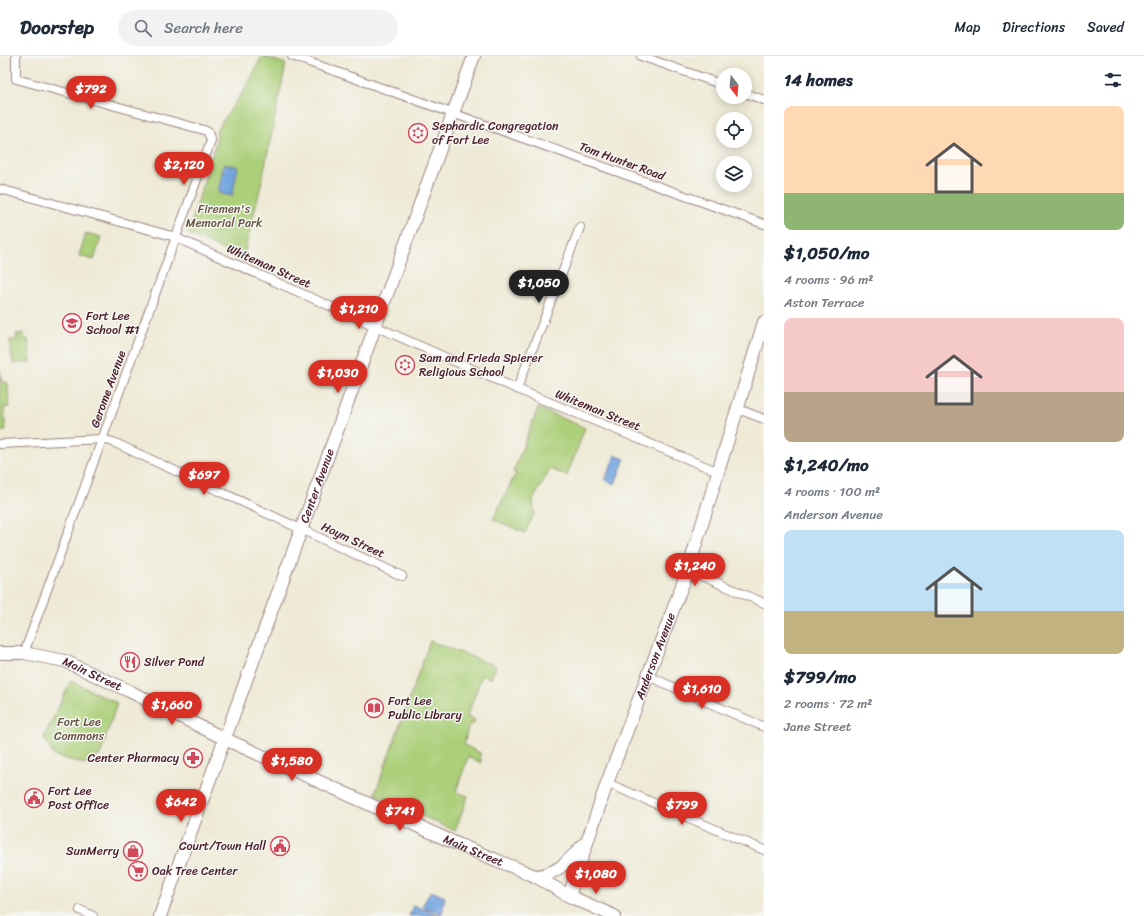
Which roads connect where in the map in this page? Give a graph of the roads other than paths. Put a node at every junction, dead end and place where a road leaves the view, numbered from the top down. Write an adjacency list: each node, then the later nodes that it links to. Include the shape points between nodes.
1 (16, 56): 12 (street, Gerome Avenue, via 16,79 208,132 211,141)
2 (292, 56): 8 (street, Tom Hunter Road)
3 (474, 56): 8 (main road, Center Avenue)
4 (641, 56): 5 (street)
5 (716, 83)
6 (752, 96): 7 (street)
7 (764, 100)
8 (454, 115): 10 (street, Tom Hunter Road); 14 (main road, Center Avenue)
9 (0, 189): 12 (street, Whiteman Street)
10 (764, 224)
11 (580, 227): 15 (street)
12 (176, 238): 14 (street, Whiteman Street); 18 (street, Gerome Avenue)
13 (764, 322): 16 (main road, Anderson Avenue)
14 (375, 326): 15 (street, Whiteman Street); 21 (main road, Center Avenue)
15 (517, 389): 20 (street, Whiteman Street)
16 (738, 410): 17 (street); 20 (main road, Anderson Avenue)
17 (764, 420)
18 (102, 439): 19 (street, Hoym Street); 21 (street, Hoym Street); 26 (street, Gerome Avenue)
19 (0, 444)
20 (718, 472): 22 (main road, Anderson Avenue)
21 (302, 529): 23 (street, Hoym Street); 29 (main road, Center Avenue)
22 (688, 570): 24 (street); 27 (main road, Anderson Avenue)
23 (402, 576)
24 (764, 603)
25 (0, 653): 26 (main road, Main Street)
26 (24, 654): 29 (main road, Main Street, via 65,661)
27 (648, 676): 28 (street); 30 (main road, Anderson Avenue)
28 (764, 727)
29 (225, 739): 33 (main road, Main Street, via 455,844); 37 (main road, Center Avenue)
30 (607, 783): 31 (main road, Anderson Avenue); 32 (street)
31 (588, 839): 33 (main road, via 560,869 544,876); 34 (main road, Anderson Avenue)
32 (764, 850)
33 (535, 876): 34 (main road, Main Street)
34 (569, 896): 38 (main road, Main Street)
35 (80, 910): 36 (street)
36 (93, 916)
37 (160, 916)
38 (614, 916)

